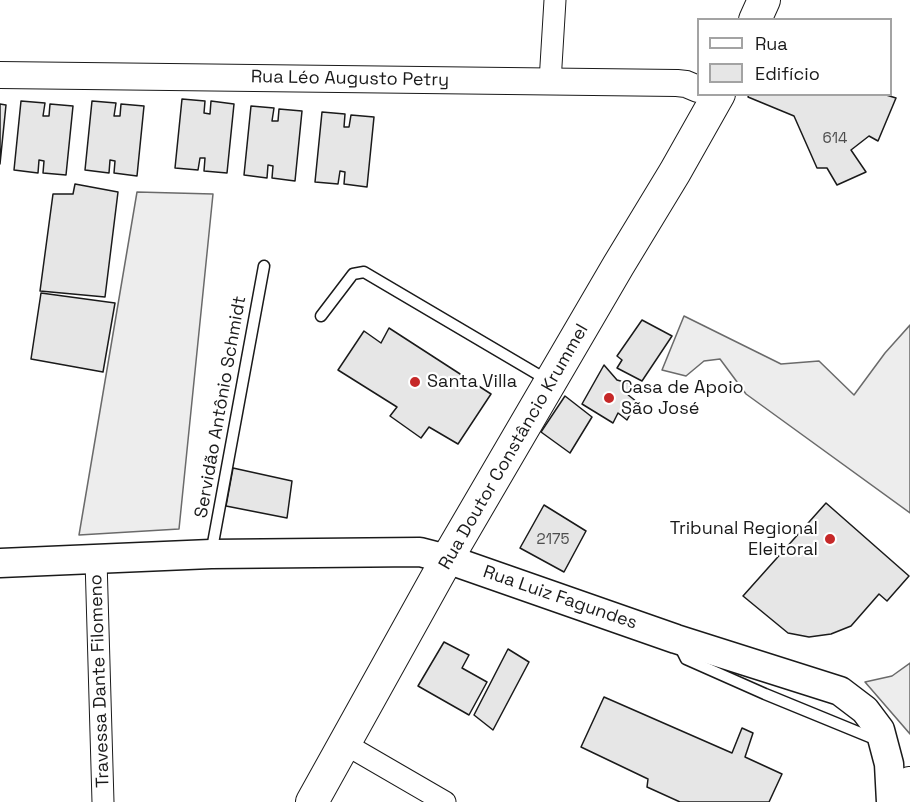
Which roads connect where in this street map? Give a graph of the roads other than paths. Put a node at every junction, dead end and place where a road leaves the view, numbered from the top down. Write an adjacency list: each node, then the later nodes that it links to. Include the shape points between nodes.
1 (555, 0): 5 (street)
2 (764, 0): 3 (main road)
3 (756, 18)
4 (0, 75): 5 (street, Rua Léo Augusto Petry)
5 (550, 82): 6 (street, Rua Léo Augusto Petry, via 677,83)
6 (697, 88)
7 (711, 96): 10 (main road, Rua Doutor Constâncio Krummel, via 675,172)
8 (264, 266): 11 (lane, Servidão Antônio Schmidt)
9 (321, 316): 10 (lane, via 353,274 364,272)
10 (552, 382): 13 (main road, Rua Doutor Constâncio Krummel)
11 (211, 554): 12 (main road, Rua Luiz Fagundes); 13 (main road, Rua Luiz Fagundes, via 420,552)
12 (96, 560): 14 (main road, Rua Luiz Fagundes); 21 (street, Travessa Dante Filomeno)
13 (447, 560): 15 (main road, Rua Luiz Fagundes); 19 (main road, Rua Doutor Constâncio Krummel)
14 (0, 563)
15 (676, 639): 16 (main road, Rua Luiz Fagundes); 17 (lane, via 686,658)
16 (793, 684): 17 (lane); 24 (main road, Rua Luiz Fagundes, via 840,691 865,710 880,730)
17 (774, 698): 18 (lane)
18 (870, 737)
19 (345, 744): 22 (main road, Rua Doutor Constâncio Krummel); 23 (street)
20 (910, 783): 24 (main road)
21 (103, 802)
22 (312, 802)
23 (445, 802)
24 (893, 802)

